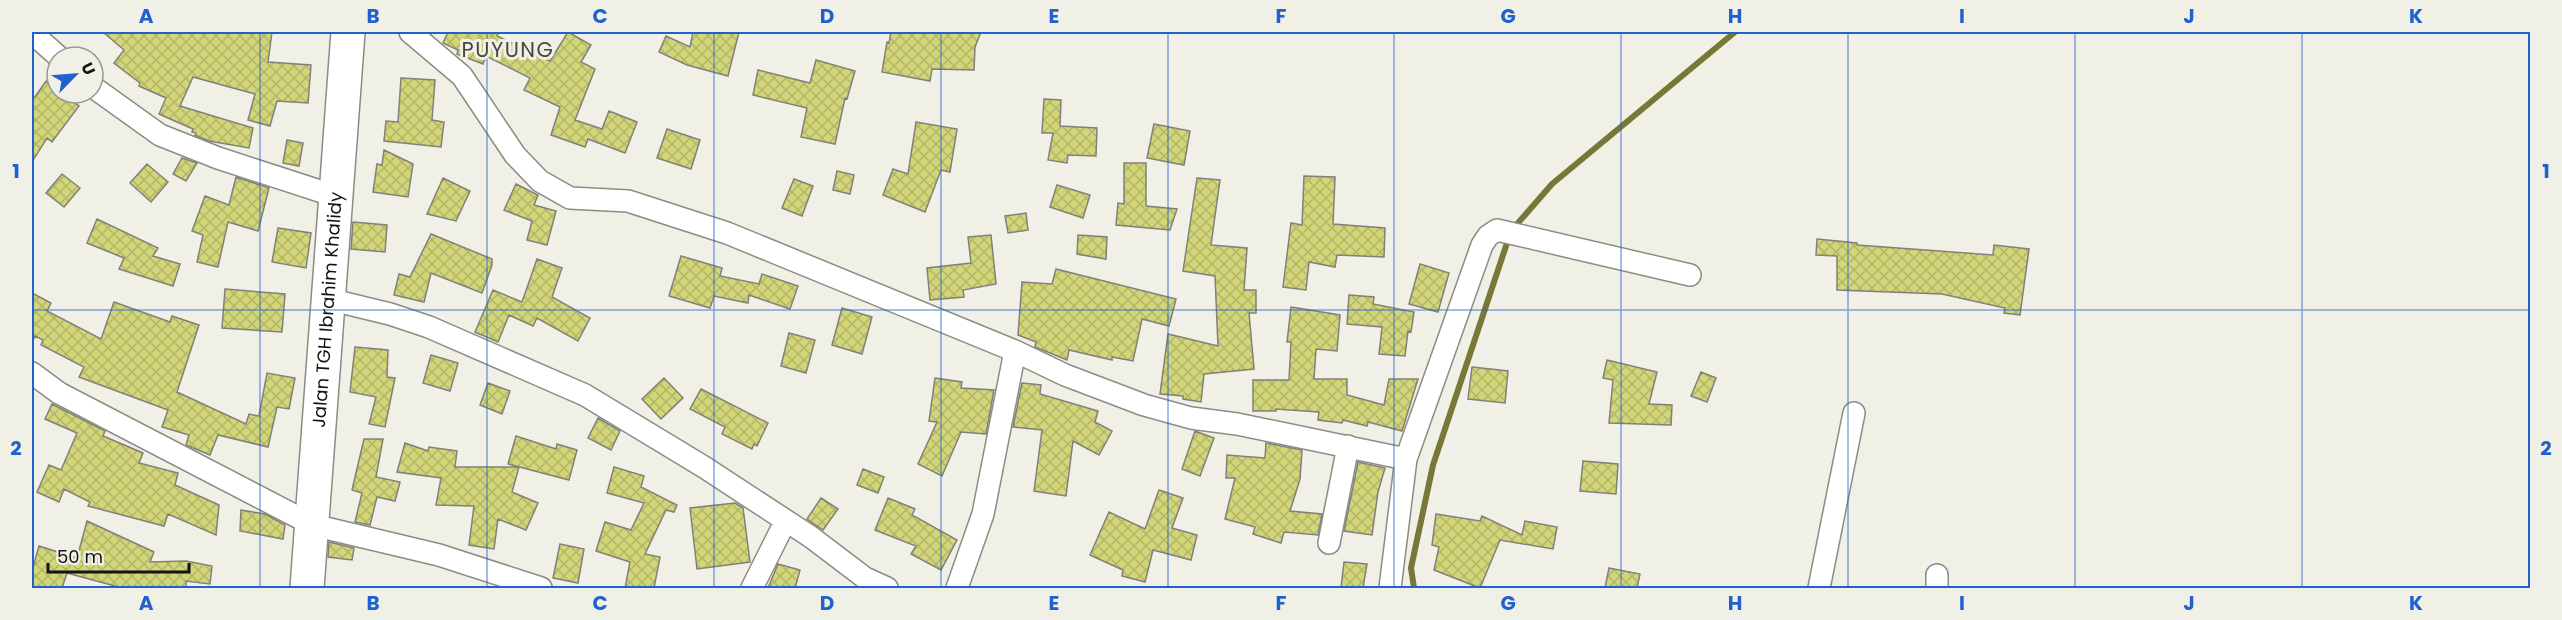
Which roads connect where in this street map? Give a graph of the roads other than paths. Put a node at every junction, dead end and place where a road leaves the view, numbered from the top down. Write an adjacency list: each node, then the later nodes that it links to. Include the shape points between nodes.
1 (348, 32): 6 (main road, Jalan TGH Ibrahim Khalidy)
2 (410, 32): 9 (street, via 462,76 515,154 554,190 570,198 628,201 727,233)
3 (32, 33): 4 (street)
4 (46, 45)
5 (105, 96): 6 (street, via 160,135)
6 (335, 196): 8 (main road, Jalan TGH Ibrahim Khalidy)
7 (1690, 276): 13 (street, via 1507,232 1488,236)
8 (328, 299): 14 (street, via 429,327 585,395); 15 (main road, Jalan TGH Ibrahim Khalidy)
9 (1015, 351): 12 (street, via 1144,405 1191,418); 21 (street, via 983,514)
10 (32, 374): 15 (street, via 59,393)
11 (1854, 413): 23 (street)
12 (1348, 446): 13 (street); 16 (street)
13 (1406, 459): 22 (street)
14 (785, 522): 19 (street); 20 (street, via 865,578)
15 (313, 525): 17 (main road, Jalan TGH Ibrahim Khalidy); 18 (street, via 439,555)
16 (1329, 543)
17 (307, 588)
18 (541, 588)
19 (752, 588)
20 (887, 588)
21 (957, 588)
22 (1390, 588)
23 (1819, 588)

